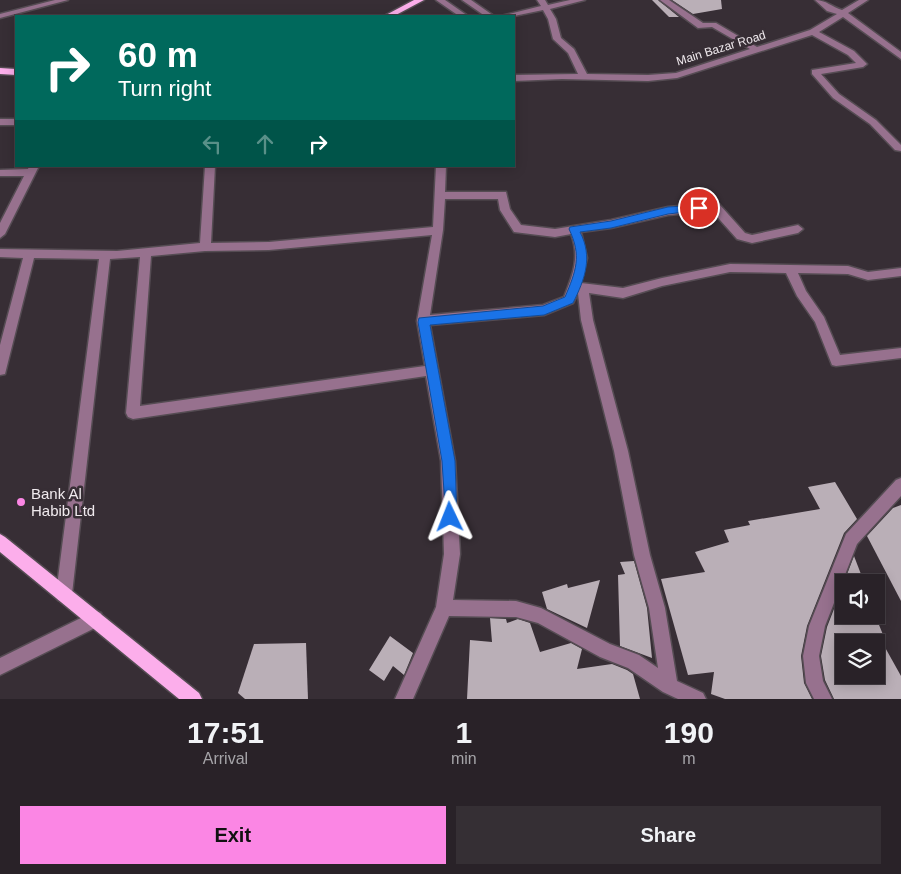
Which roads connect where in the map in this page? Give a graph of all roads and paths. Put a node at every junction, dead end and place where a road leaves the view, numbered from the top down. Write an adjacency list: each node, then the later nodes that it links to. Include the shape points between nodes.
1 (64, 0): 15 (street)
2 (420, 0): 11 (main road)
3 (440, 0): 12 (street)
4 (466, 0): 13 (street)
5 (581, 0): 9 (street)
6 (664, 0): 17 (street, via 701,26 713,25)
7 (819, 0): 10 (street, via 830,9)
8 (864, 0): 10 (street, Main Bazar Road)
9 (543, 4): 14 (street); 21 (street, via 557,39 568,46 577,58)
10 (843, 13): 16 (street, Main Bazar Road); 18 (street)
11 (390, 15)
12 (462, 15)
13 (488, 15)
14 (508, 15)
15 (0, 16)
16 (813, 32): 17 (street, Main Bazar Road); 25 (street, via 851,53 863,64 815,72 820,79 836,96 873,122)
17 (757, 50): 21 (street, Main Bazar Road, via 677,75 648,78)
18 (901, 56)
19 (0, 71): 20 (main road)
20 (15, 72)
21 (583, 76): 22 (street, Main Bazar Road)
22 (515, 78)
23 (0, 122): 24 (street)
24 (15, 122)
25 (901, 148)
26 (210, 167): 35 (street)
27 (441, 167): 30 (street)
28 (33, 169): 29 (street); 34 (street)
29 (0, 173)
30 (439, 196): 31 (street, via 502,195 504,210 518,229 555,233); 33 (street)
31 (574, 229): 32 (street, via 668,210 715,207 741,236 752,239); 42 (street, via 580,242 582,269)
32 (798, 229)
33 (438, 230): 35 (street, via 269,246); 43 (street, via 426,287)
34 (0, 234)
35 (205, 247): 37 (street)
36 (0, 253): 38 (street)
37 (146, 253): 39 (street); 46 (street, via 133,413)
38 (29, 254): 39 (street); 45 (street)
39 (105, 255): 49 (street)
40 (790, 269): 41 (street, via 848,270 868,276); 42 (street, via 730,268 623,293); 44 (street, via 800,293 820,320 836,361)
41 (901, 272)
42 (578, 288): 43 (street, via 569,300 544,310); 53 (street, via 621,451 656,608)
43 (423, 322): 46 (street)
44 (901, 353)
45 (0, 370)
46 (432, 370): 50 (street, via 448,461 452,554)
47 (901, 485): 57 (street, via 851,540 817,626 811,656 815,683)
48 (0, 542): 49 (main road)
49 (64, 594): 51 (main road)
50 (444, 608): 53 (street, via 516,608 541,616 606,651 633,661); 55 (street)
51 (94, 619): 52 (street); 54 (main road)
52 (0, 667)
53 (669, 686): 56 (street)
54 (193, 699)
55 (404, 699)
56 (696, 699)
57 (823, 699)

